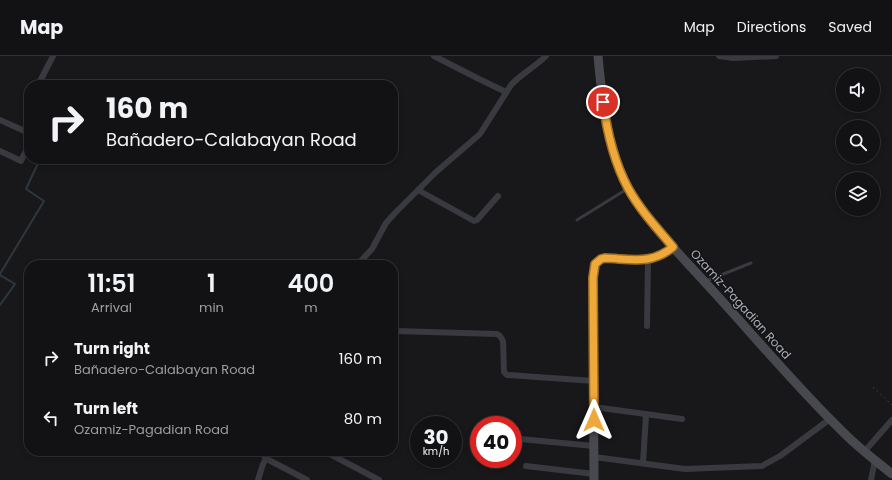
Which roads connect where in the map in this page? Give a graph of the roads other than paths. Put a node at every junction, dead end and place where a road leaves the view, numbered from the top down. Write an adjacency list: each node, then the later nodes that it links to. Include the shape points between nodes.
1 (53, 56): 7 (street)
2 (434, 56): 8 (street)
3 (546, 56): 8 (street, via 516,79)
4 (598, 56): 13 (main road, Ozamiz-Pagadian Road, via 606,123 616,160)
5 (718, 56): 6 (street)
6 (776, 56)
7 (41, 80)
8 (506, 92): 14 (street, via 480,134)
9 (0, 120): 10 (street)
10 (24, 131)
11 (0, 151): 12 (street, via 21,161)
12 (24, 155)
13 (628, 188): 16 (lane); 17 (main road, Ozamiz-Pagadian Road, via 642,210)
14 (418, 190): 15 (street, via 474,221); 19 (street, via 386,223 372,249)
15 (498, 196)
16 (577, 220)
17 (673, 247): 18 (main road, via 661,256); 21 (main road, Ozamiz-Pagadian Road)
18 (648, 259): 22 (street); 24 (main road, via 605,258 595,264)
19 (362, 260)
20 (751, 263): 21 (lane)
21 (704, 281): 28 (main road, Ozamiz-Pagadian Road)
22 (647, 326)
23 (398, 331): 24 (street, via 497,334 503,341 504,372 507,375)
24 (594, 381): 25 (main road)
25 (594, 407): 26 (street); 31 (main road)
26 (646, 415): 27 (street); 37 (street)
27 (682, 419)
28 (830, 420): 32 (main road, Ozamiz-Pagadian Road); 37 (street, via 762,466 697,469)
29 (892, 420): 32 (street)
30 (522, 440): 31 (street)
31 (594, 446): 34 (main road)
32 (864, 452): 36 (main road, Ozamiz-Pagadian Road)
33 (333, 456): 43 (street)
34 (594, 457): 37 (street); 40 (main road)
35 (265, 458): 41 (street); 42 (street)
36 (875, 460): 39 (main road, Ozamiz-Pagadian Road); 44 (street)
37 (643, 463)
38 (526, 466): 40 (street)
39 (892, 474)
40 (594, 477)
41 (258, 480)
42 (307, 480)
43 (379, 480)
44 (871, 480)

